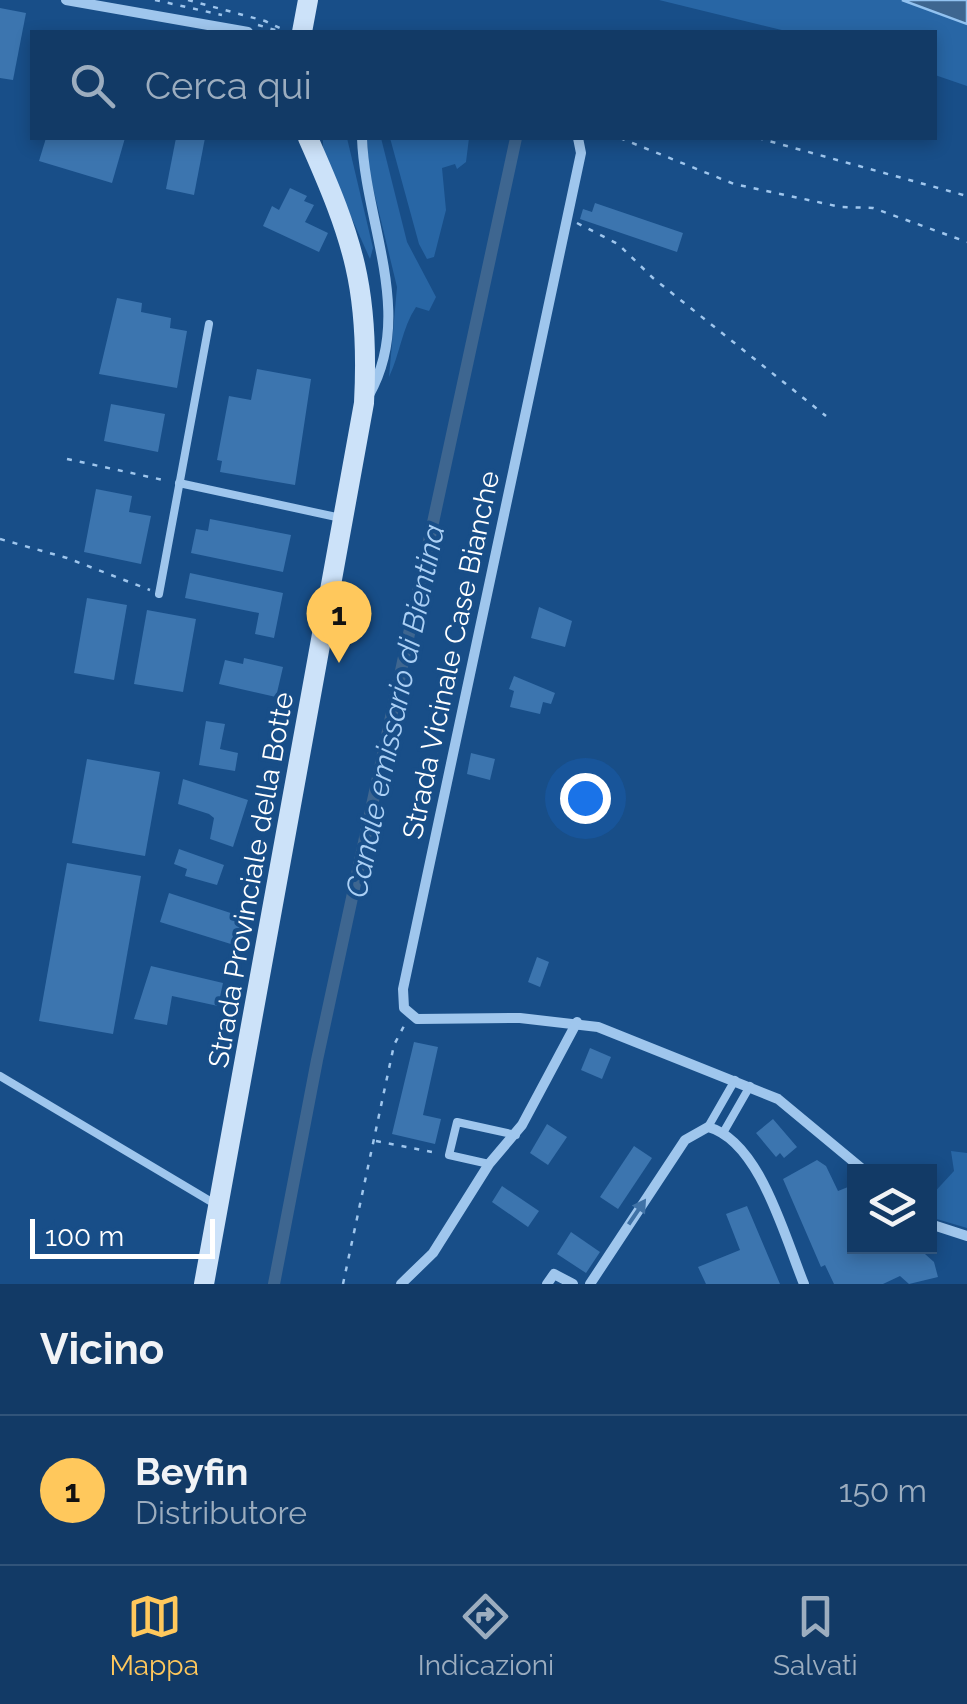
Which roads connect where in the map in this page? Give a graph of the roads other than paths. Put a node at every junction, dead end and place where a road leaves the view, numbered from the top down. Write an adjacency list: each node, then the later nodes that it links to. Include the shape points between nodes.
1 (66, 0): 3 (street)
2 (308, 0): 4 (main road)
3 (237, 30)
4 (302, 30)
5 (309, 140): 9 (main road, Strada Provinciale della Botte, via 360,273)
6 (362, 140): 9 (street, via 389,309 383,364)
7 (578, 140): 13 (street, Strada Vicinale Case Bianche, via 568,216 403,990 410,1016)
8 (209, 324): 10 (lane)
9 (364, 403): 11 (main road, Strada Provinciale della Botte)
10 (179, 484): 11 (lane); 12 (lane)
11 (346, 518): 22 (main road, Strada Provinciale della Botte)
12 (158, 594)
13 (578, 1022): 15 (street); 19 (street)
14 (0, 1076): 22 (lane)
15 (736, 1080): 16 (street); 17 (lane)
16 (750, 1086): 18 (lane); 21 (street, via 789,1105)
17 (708, 1127): 18 (street); 29 (street, one-way to 17, via 686,1140)
18 (723, 1133): 30 (street, via 756,1170)
19 (516, 1135): 20 (street); 20 (lane, via 456,1122 449,1156)
20 (489, 1164): 26 (street, via 433,1253)
21 (857, 1164)
22 (218, 1206): 25 (main road, Strada Provinciale della Botte)
23 (937, 1226): 24 (street)
24 (967, 1236)
25 (204, 1284)
26 (401, 1284)
27 (547, 1284): 28 (street, via 554,1274)
28 (572, 1284)
29 (590, 1284)
30 (804, 1284)

